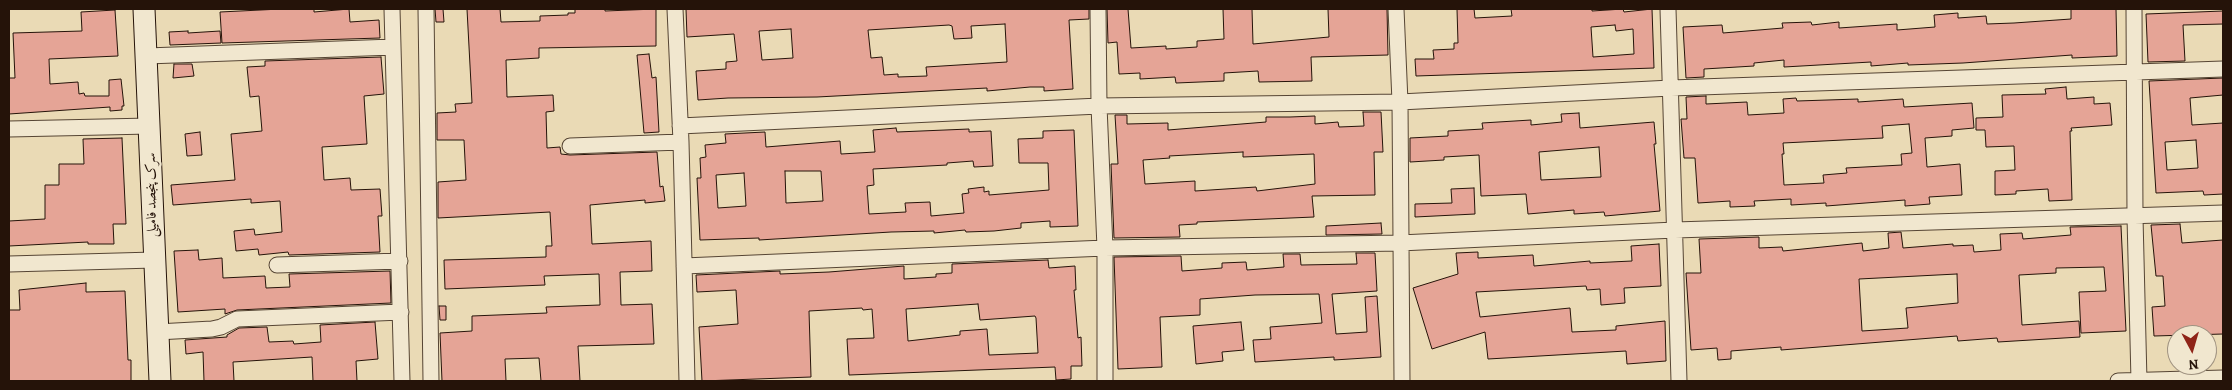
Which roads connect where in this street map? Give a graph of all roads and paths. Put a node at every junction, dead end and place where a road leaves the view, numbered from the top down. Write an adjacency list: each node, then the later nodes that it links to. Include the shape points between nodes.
1 (144, 9): 10 (main road, سرک پنجصد فامیلی)
2 (392, 9): 9 (street)
3 (426, 9): 36 (street)
4 (675, 9): 17 (street)
5 (1098, 9): 15 (street)
6 (1396, 9): 14 (street)
7 (1668, 9): 13 (street)
8 (2134, 9): 12 (street)
9 (394, 47): 10 (street); 27 (street)
10 (147, 56): 16 (main road, سرک پنجصد فامیلی)
11 (2223, 69): 12 (street)
12 (2135, 72): 13 (street); 22 (street)
13 (1671, 88): 14 (street); 23 (street)
14 (1400, 102): 15 (street); 24 (street)
15 (1100, 106): 17 (street); 25 (street)
16 (150, 126): 18 (street); 26 (main road, سرک پنجصد فامیلی)
17 (680, 126): 19 (street)
18 (9, 130)
19 (681, 142): 20 (street); 30 (street)
20 (570, 146)
21 (2223, 213): 22 (street)
22 (2135, 217): 23 (street); 42 (street)
23 (1675, 230): 24 (street); 40 (street)
24 (1400, 243): 25 (street); 39 (street)
25 (1105, 248): 30 (street); 38 (street)
26 (154, 260): 28 (street); 32 (main road, سرک پنجصد فامیلی)
27 (400, 261): 29 (street); 31 (street)
28 (9, 264)
29 (277, 265)
30 (684, 266): 37 (street)
31 (401, 312): 32 (street, via 237,319 221,328); 35 (street)
32 (157, 332): 34 (main road, سرک پنجصد فامیلی)
33 (2223, 378): 42 (street)
34 (160, 381)
35 (402, 381)
36 (431, 381)
37 (687, 381)
38 (1105, 381)
39 (1402, 381)
40 (1679, 381)
41 (2118, 381): 42 (street)
42 (2139, 381)

